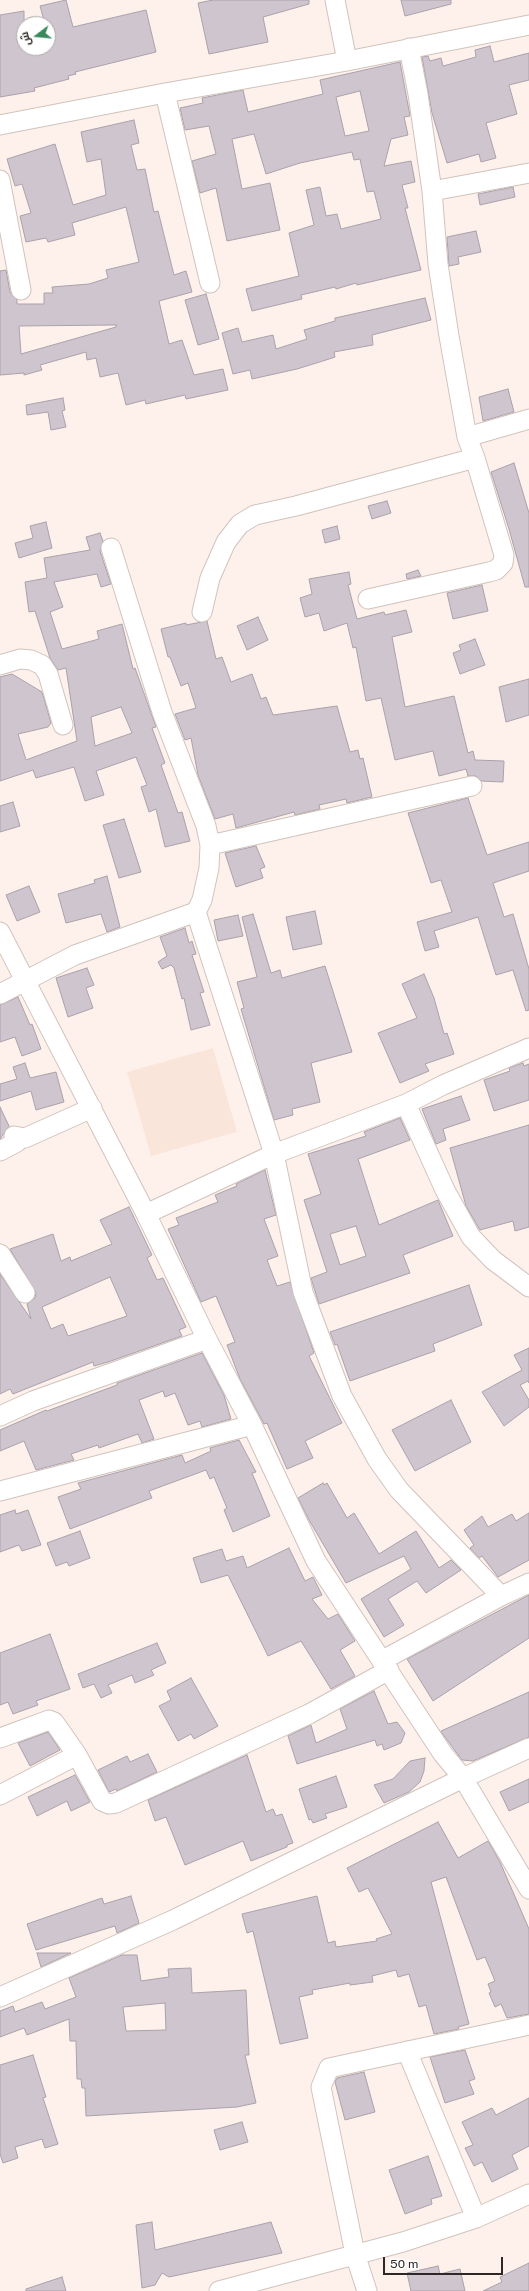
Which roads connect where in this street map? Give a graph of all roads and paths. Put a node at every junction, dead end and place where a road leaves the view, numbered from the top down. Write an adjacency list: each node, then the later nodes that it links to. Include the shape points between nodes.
1 (335, 0): 4 (street)
2 (529, 25): 3 (street)
3 (409, 48): 4 (street); 9 (street)
4 (347, 61): 5 (street)
5 (165, 93): 6 (street); 10 (street)
6 (0, 125)
7 (529, 173): 9 (street)
8 (0, 180): 11 (street)
9 (432, 191): 13 (street, via 438,264)
10 (210, 282)
11 (21, 290)
12 (529, 419): 13 (street)
13 (467, 437): 14 (street)
14 (476, 458): 16 (street, via 504,555 503,563 496,570 489,572); 17 (street, via 250,518 240,524 226,542 210,578)
15 (111, 548): 21 (street, via 151,678 206,826)
16 (368, 598)
17 (202, 612)
18 (0, 665): 19 (street, via 20,659 42,665 48,674)
19 (63, 725)
20 (472, 786): 21 (street)
21 (210, 845): 22 (street, via 209,868 202,900)
22 (196, 912): 24 (street, via 75,955); 30 (street)
23 (0, 932): 24 (street)
24 (25, 980): 25 (street); 28 (street)
25 (0, 994)
26 (529, 1048): 27 (street)
27 (406, 1104): 30 (street); 33 (street, via 445,1190 471,1237 493,1260)
28 (92, 1108): 29 (street, via 25,1138 14,1136 17,1142); 31 (street)
29 (0, 1152)
30 (274, 1154): 31 (street); 40 (street, via 303,1292 342,1396 377,1460 399,1490)
31 (146, 1214): 35 (street)
32 (0, 1254): 34 (street)
33 (529, 1287)
34 (26, 1293)
35 (206, 1339): 36 (street, via 33,1401); 37 (street)
36 (0, 1416)
37 (252, 1425): 38 (street); 41 (street, via 316,1561)
38 (0, 1491)
39 (529, 1583): 40 (street)
40 (501, 1596): 41 (street)
41 (386, 1665): 44 (street, via 309,1714 116,1803 102,1801); 45 (street, via 443,1754)
42 (0, 1738): 44 (street, via 49,1720 54,1722)
43 (529, 1748): 45 (street)
44 (77, 1755): 46 (street)
45 (463, 1778): 47 (street); 48 (street, via 173,1920)
46 (0, 1795)
47 (529, 1889)
48 (0, 1997)
49 (529, 2025): 50 (street)
50 (407, 2051): 52 (street); 53 (street, via 329,2068 321,2087)
51 (529, 2194): 52 (street)
52 (476, 2218): 53 (street, via 403,2242)
53 (355, 2254): 54 (street); 55 (street)
54 (219, 2291)
55 (367, 2291)

